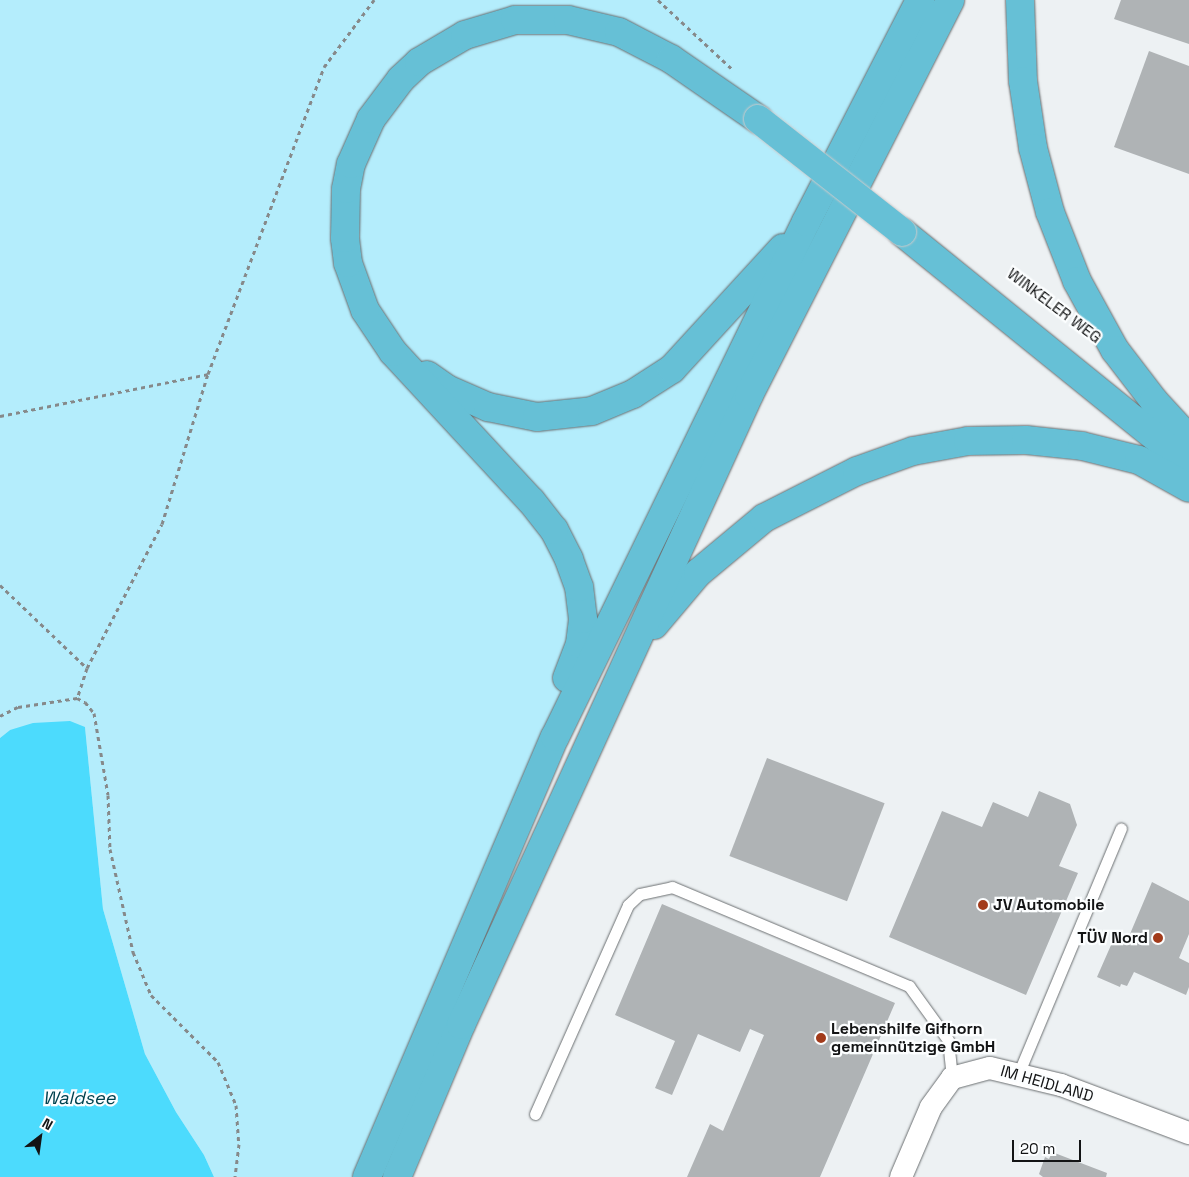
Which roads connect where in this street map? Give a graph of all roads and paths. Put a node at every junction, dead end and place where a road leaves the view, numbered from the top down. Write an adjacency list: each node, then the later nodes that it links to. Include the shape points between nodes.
1 (374, 0): 9 (path, via 324,67)
2 (658, 0): 6 (path)
3 (920, 0): 7 (highway)
4 (950, 0): 15 (highway, via 749,396)
5 (1020, 0): 11 (highway, via 1024,91 1033,148 1053,220 1077,281 1115,350 1154,401)
6 (739, 74)
7 (806, 222): 8 (highway, via 672,369 634,394 592,411 537,417 488,407 446,389); 19 (highway)
8 (392, 352): 12 (highway, bridge, via 365,310 351,271 345,238 346,189 360,141 385,98 401,79 441,47 473,32 516,20 542,18 594,24 619,32 671,59 758,119); 19 (highway, via 531,501 554,530 569,559 579,587 583,619 580,644 561,694)
9 (208, 374): 10 (path); 16 (path, via 162,524)
10 (0, 416)
11 (1189, 438)
12 (1189, 464)
13 (1189, 488): 15 (highway, via 1139,460 1082,446 1026,440 968,441 913,451 857,471 764,518 698,573)
14 (0, 585): 16 (path)
15 (630, 654): 27 (highway, via 461,1025)
16 (87, 668): 17 (path)
17 (77, 698): 18 (path, via 18,707); 25 (path, via 94,713 108,795 110,849 133,952 151,995 218,1062 236,1105 239,1144)
18 (0, 716)
19 (555, 736): 26 (highway)
20 (1121, 828): 21 (lane)
21 (1019, 1072): 22 (street, IM HEIDLAND, via 990,1068); 24 (street, IM HEIDLAND)
22 (952, 1078): 23 (lane, via 948,1040 909,986 672,887 640,894 628,905); 28 (street, via 930,1107)
23 (535, 1114)
24 (1189, 1133)
25 (235, 1177)
26 (367, 1177)
27 (397, 1177)
28 (901, 1177)

